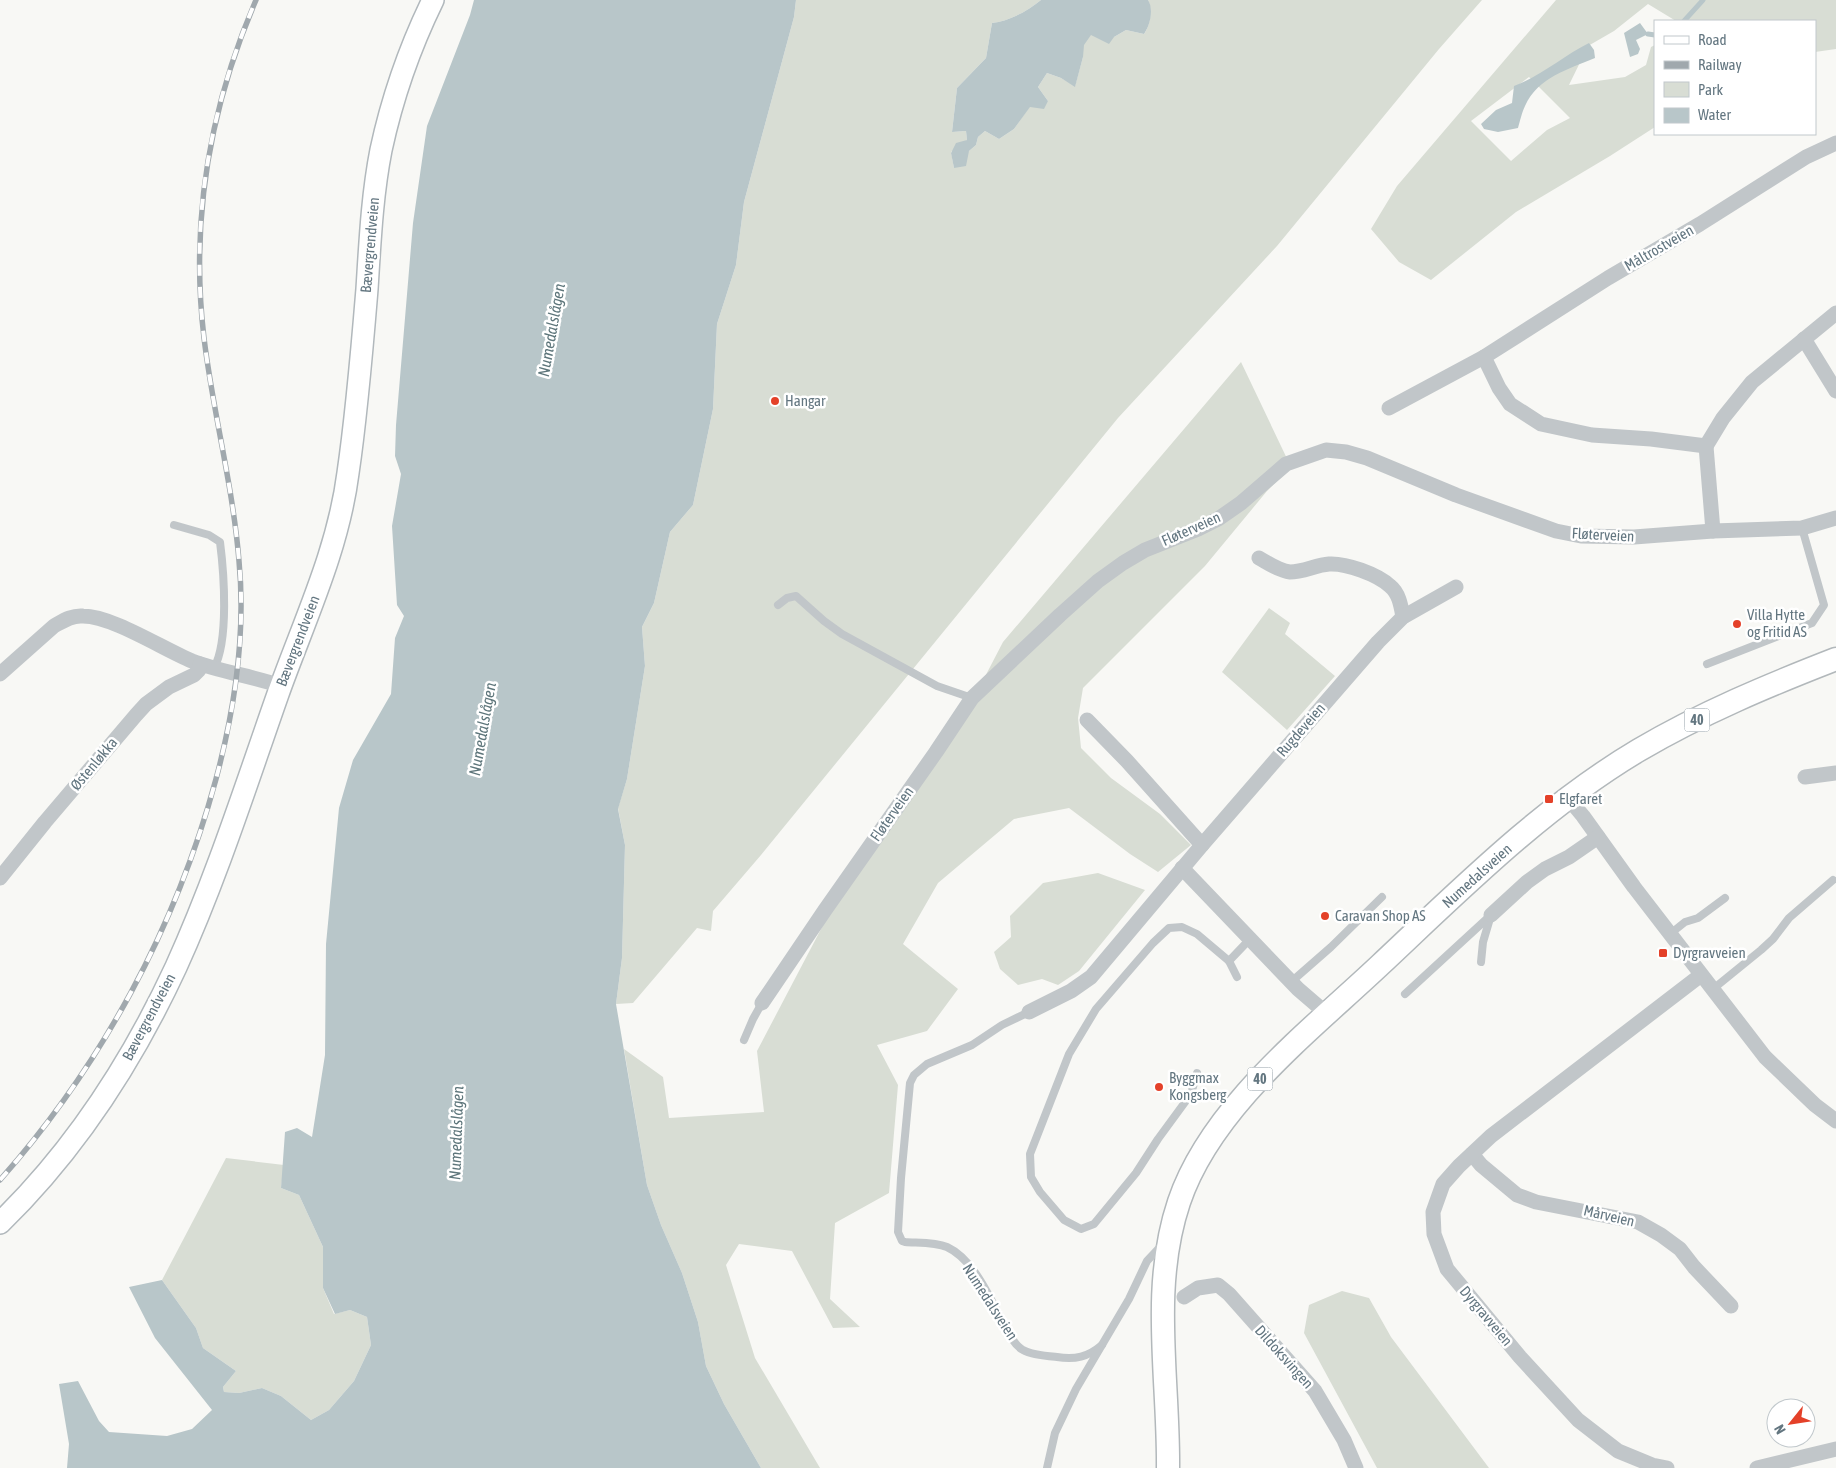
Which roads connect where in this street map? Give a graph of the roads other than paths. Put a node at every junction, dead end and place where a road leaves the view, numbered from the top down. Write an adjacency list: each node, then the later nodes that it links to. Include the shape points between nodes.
1 (433, 0): 21 (main road, Bævergrendveien, via 397,92 381,150 373,197 360,367 339,525 325,572)
2 (1836, 143): 5 (street, Måltrostveien, via 1806,157)
3 (1836, 313): 4 (street)
4 (1804, 339): 6 (street); 8 (street, via 1752,382 1723,418)
5 (1484, 357): 7 (street, Måltrostveien); 8 (street, via 1510,404 1540,424 1592,435)
6 (1836, 391)
7 (1389, 408)
8 (1706, 446): 12 (street)
9 (1836, 518): 11 (street, Fløterveien)
10 (174, 525): 19 (lane, via 210,534 220,542 223,618 219,656)
11 (1802, 528): 12 (street, Fløterveien); 18 (lane, via 1824,605 1812,623)
12 (1713, 531): 22 (street, Fløterveien, via 1634,538 1582,536 1556,531 1414,479 1367,458 1326,450 1286,464 1218,519 1122,563 1060,615)
13 (1259, 558): 16 (street, via 1290,572 1331,564 1368,573 1391,586 1400,600)
14 (1456, 586): 16 (street, Rugdeveien)
15 (778, 604): 22 (lane, via 796,596 842,634 937,686)
16 (1403, 617): 28 (street, Rugdeveien)
17 (1836, 659): 26 (main road, Numedalsveien / 40, via 1744,697 1666,735)
18 (1707, 664)
19 (207, 666): 20 (street, via 121,627 95,617 82,616 54,626); 21 (street); 30 (street, Østenløkka, via 146,704)
20 (0, 674)
21 (281, 686): 51 (main road, Bævergrendveien, via 207,892 160,1000 79,1135 42,1180)
22 (972, 698): 44 (street, Fløterveien)
23 (1087, 720): 28 (street)
24 (1836, 773): 25 (street)
25 (1805, 777)
26 (1568, 798): 27 (street); 46 (main road, Numedalsveien / 40, via 1474,877)
27 (1598, 836): 34 (street, via 1545,869); 35 (street)
28 (1202, 845): 29 (street, Rugdeveien)
29 (1182, 868): 36 (street); 45 (street, Rugdeveien, via 1091,977)
30 (0, 878)
31 (1834, 880): 42 (lane, via 1789,918 1761,950)
32 (1382, 897): 41 (lane)
33 (1725, 898): 35 (lane)
34 (1491, 915): 38 (lane); 43 (lane)
35 (1670, 934): 39 (street)
36 (1250, 939): 37 (lane); 41 (street)
37 (1229, 961): 40 (lane); 48 (lane, via 1197,934 1182,927 1170,928 1096,1009 1068,1054 1030,1154 1031,1176 1064,1220 1081,1229 1099,1219 1136,1173 1191,1094)
38 (1481, 962)
39 (1701, 975): 42 (street); 50 (street, Dyrgravveien, via 1528,1107)
40 (1237, 977)
41 (1291, 982): 46 (street)
42 (1713, 989): 49 (street, via 1765,1057)
43 (1404, 994)
44 (762, 1003): 47 (lane)
45 (1029, 1012): 55 (lane, Numedalsveien, via 1002,1024 972,1045 927,1064 914,1075 910,1083 900,1178 898,1232 905,1242 947,1247 972,1268 1011,1337 1022,1350 1076,1358 1092,1354)
46 (1327, 1014): 52 (main road, Numedalsveien / 40, via 1257,1082 1220,1127 1189,1177)
47 (744, 1040)
48 (1197, 1073)
49 (1836, 1121)
50 (1472, 1154): 54 (street, Mårveien, via 1517,1195 1536,1202 1638,1222 1661,1235 1680,1249); 60 (street, Dyrgravveien, via 1443,1184 1433,1212 1434,1234 1447,1269 1520,1357 1578,1420 1618,1451)
51 (0, 1223)
52 (1169, 1238): 55 (lane, Numedalsveien, via 1147,1261 1129,1300); 58 (main road, Numedalsveien / 40, via 1162,1302)
53 (1184, 1297): 59 (street, Dildoksvingen, via 1198,1288 1218,1285 1229,1294 1315,1391 1344,1440)
54 (1731, 1306)
55 (1102, 1345): 57 (lane, Numedalsveien, via 1055,1433)
56 (1836, 1450): 61 (street)
57 (1047, 1468)
58 (1168, 1468)
59 (1356, 1468)
60 (1667, 1468)
61 (1757, 1468)

